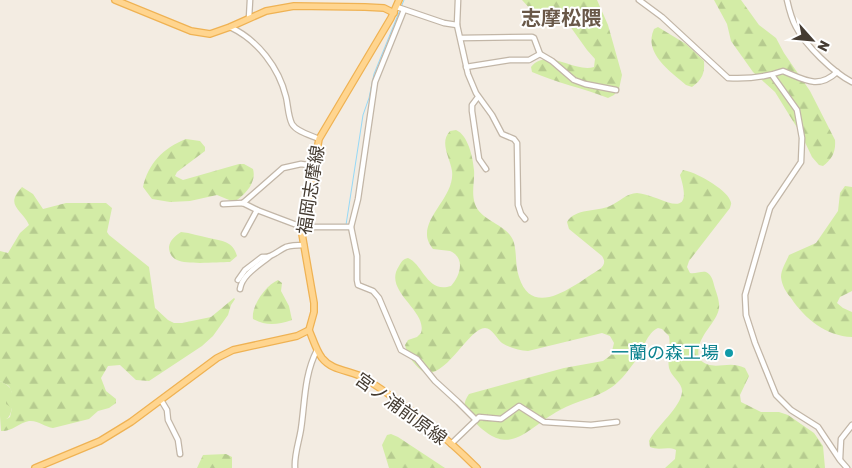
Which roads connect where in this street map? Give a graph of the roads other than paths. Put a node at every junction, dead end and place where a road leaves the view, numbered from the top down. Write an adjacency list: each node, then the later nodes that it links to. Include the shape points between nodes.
1 (115, 0): 12 (main road, via 191,32 210,34)
2 (250, 0): 10 (street)
3 (400, 0): 7 (main road, 福岡志摩線)
4 (458, 0): 11 (street)
5 (639, 0): 17 (street, via 728,78)
6 (788, 0): 16 (street, via 791,16 805,40)
7 (397, 7): 8 (street); 9 (main road, 福岡志摩線)
8 (404, 10): 11 (street); 29 (street, via 375,82)
9 (394, 13): 10 (main road, via 384,8 294,6); 21 (main road, 福岡志摩線)
10 (249, 18): 12 (main road)
11 (457, 25): 13 (street)
12 (230, 28): 21 (street, via 252,40 265,56 284,90 294,126)
13 (461, 38): 14 (street, via 529,36 534,38); 15 (street)
14 (540, 54): 15 (street, via 528,60); 19 (street, via 579,82)
15 (466, 68): 20 (street)
16 (837, 72): 17 (street, via 821,82 811,82 782,70); 18 (street)
17 (772, 74): 43 (street, via 797,110 802,138 801,162 770,208 745,295 746,315 776,395 791,410 818,427)
18 (852, 82)
19 (616, 90)
20 (478, 97): 23 (street, via 472,111 479,159); 27 (street, via 502,134 518,144 518,205)
21 (318, 139): 22 (main road, 福岡志摩線)
22 (314, 166): 24 (street, via 301,164 283,168); 28 (main road, 福岡志摩線)
23 (486, 169)
24 (243, 203): 25 (street); 26 (street)
25 (223, 204)
26 (257, 210): 28 (street); 30 (street)
27 (525, 219)
28 (302, 227): 29 (street); 31 (main road, 福岡志摩線)
29 (351, 227): 38 (street, via 357,283 379,298 400,350 418,359 434,381)
30 (244, 234)
31 (304, 246): 32 (street, via 285,248); 35 (main road, 福岡志摩線, via 314,303)
32 (269, 257): 33 (street, via 260,258); 34 (street, via 242,281)
33 (238, 280)
34 (240, 289)
35 (308, 330): 36 (main road, 宮ノ浦前原線); 37 (main road, via 297,336 232,350 216,358)
36 (317, 350): 41 (main road, 宮ノ浦前原線, via 328,364 364,378); 45 (street, via 309,368)
37 (161, 400): 42 (street, via 168,410 168,420 178,440); 44 (main road, via 100,441)
38 (476, 420): 39 (street, via 483,416 504,418 519,406 544,422 591,425); 41 (street)
39 (616, 422)
40 (852, 425): 43 (street, via 842,439)
41 (451, 444): 46 (main road, 宮ノ浦前原線)
42 (180, 454)
43 (840, 460): 47 (street)
44 (35, 468)
45 (295, 468)
46 (477, 468)
47 (848, 468)

